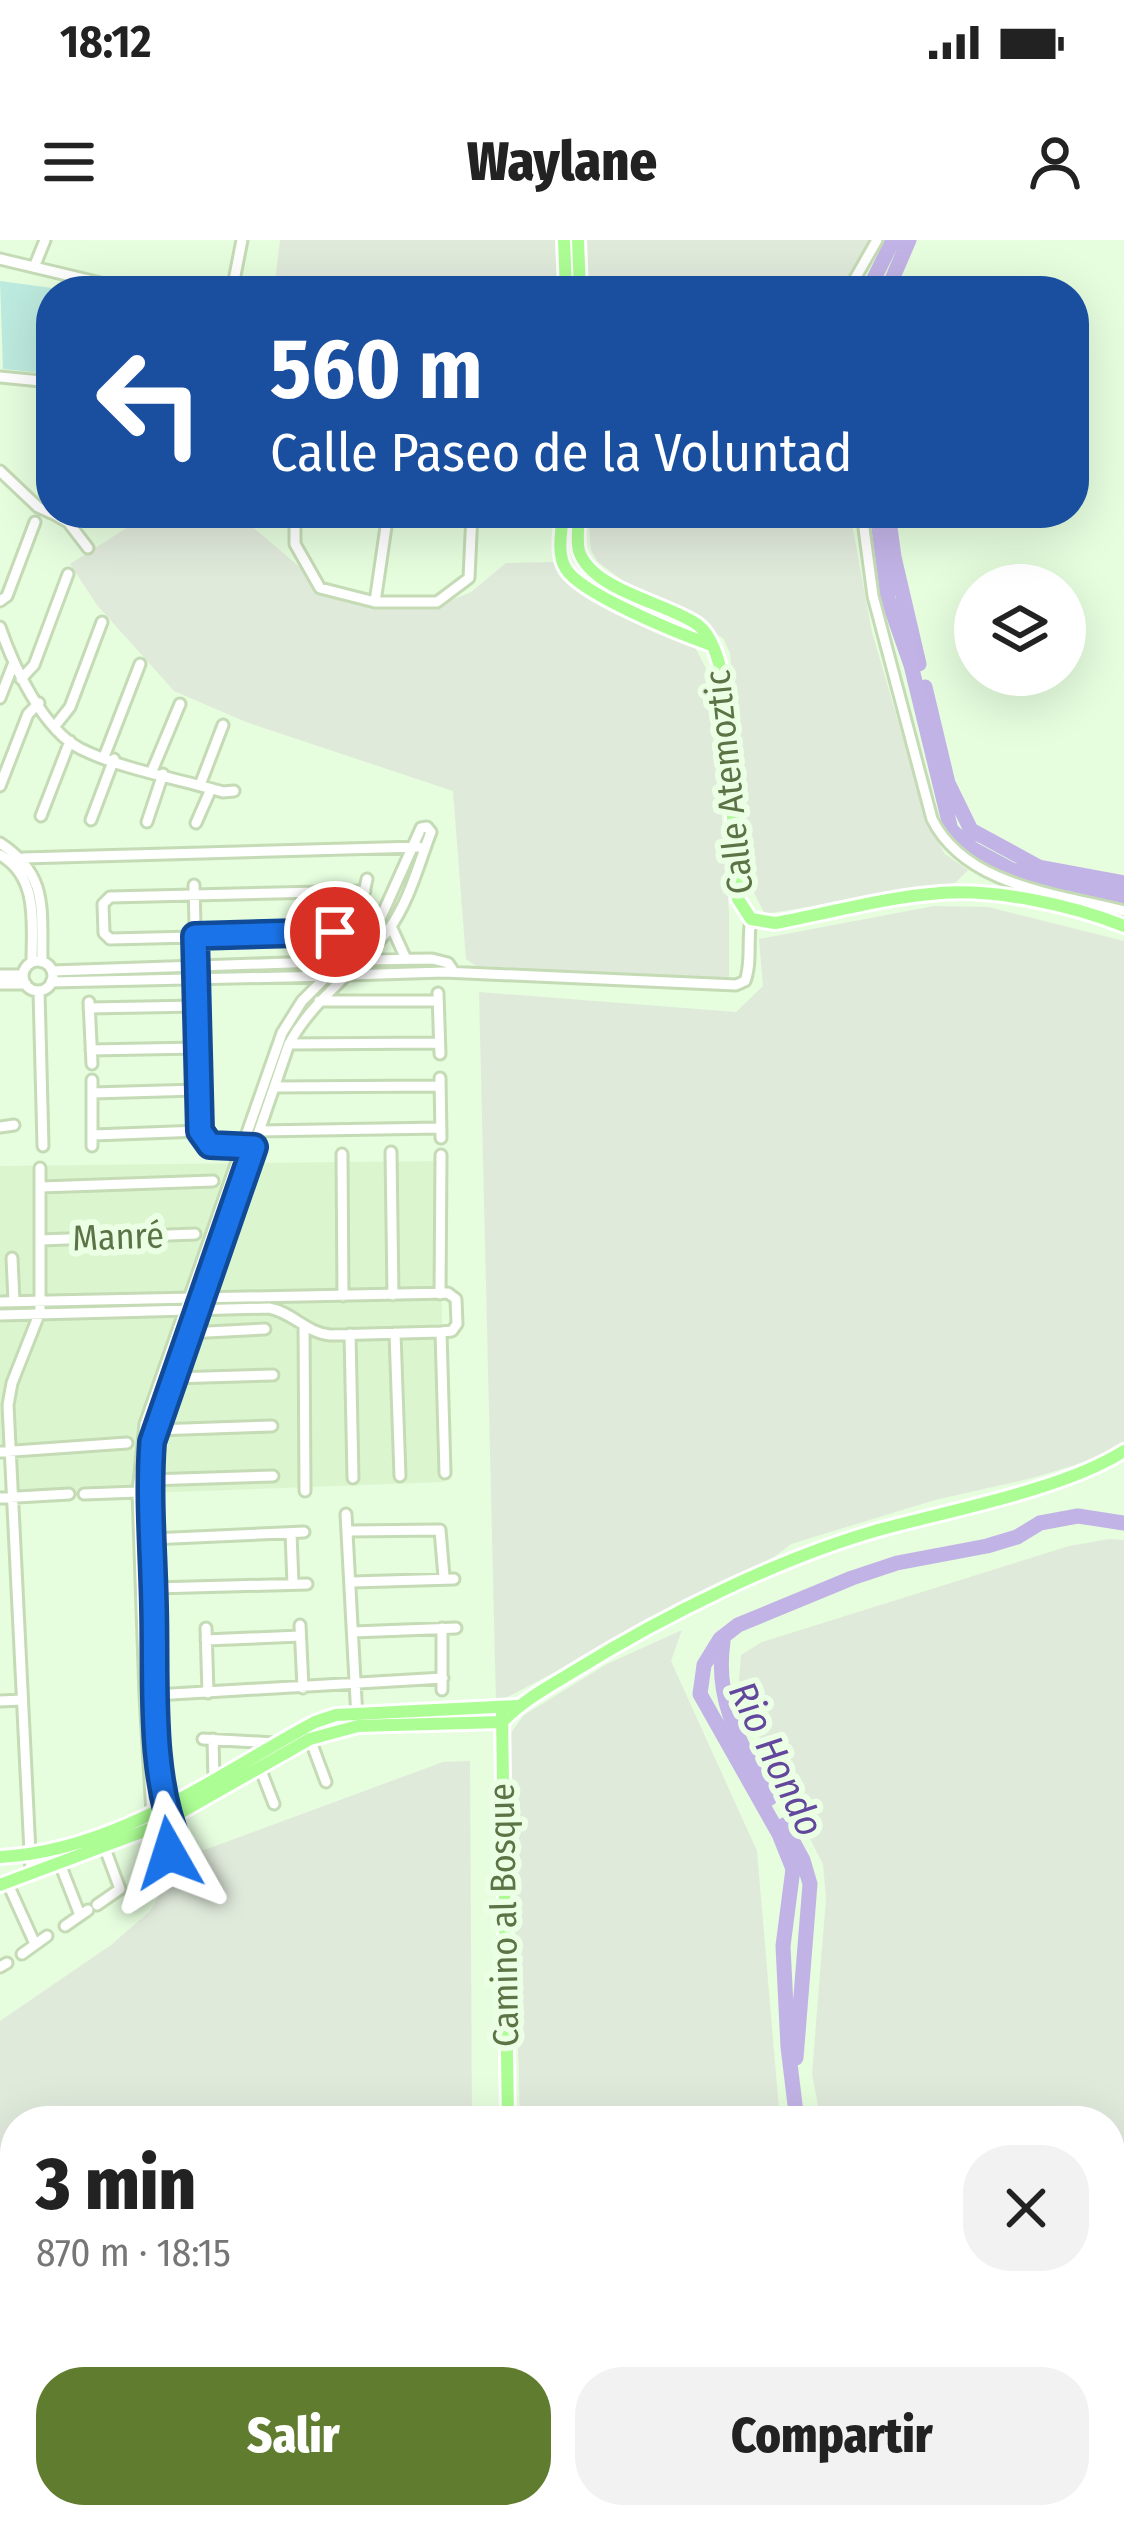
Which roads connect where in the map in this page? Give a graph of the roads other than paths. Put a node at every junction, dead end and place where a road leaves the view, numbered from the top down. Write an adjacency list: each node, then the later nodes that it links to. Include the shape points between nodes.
1 (45, 240): 7 (street)
2 (242, 240): 9 (street)
3 (564, 240): 10 (main road)
4 (578, 240): 11 (main road)
5 (877, 240): 12 (street)
6 (0, 259): 7 (street)
7 (35, 265): 8 (street)
8 (77, 276)
9 (235, 276)
10 (565, 276)
11 (579, 276)
12 (857, 276)
13 (0, 377): 14 (street)
14 (36, 381)
15 (0, 472): 16 (street)
16 (36, 500)
17 (35, 522): 27 (street)
18 (72, 528): 25 (street)
19 (295, 528): 28 (street, via 295,544 320,588)
20 (386, 528): 28 (street)
21 (472, 528): 28 (street, via 470,578 437,602)
22 (562, 528): 31 (main road, Calle Atemoztic, via 570,575 647,620)
23 (579, 528): 31 (main road, Calle Atemoztic, via 583,559 601,576 700,626)
24 (864, 528): 59 (street, via 873,596 941,838 970,864)
25 (88, 548)
26 (68, 574): 34 (street, via 34,665)
27 (0, 601)
28 (375, 602)
29 (102, 622): 39 (street)
30 (0, 629): 33 (street)
31 (710, 644): 60 (main road, Calle Atemoztic, via 725,685 738,898)
32 (140, 664): 41 (street)
33 (13, 665): 34 (street); 35 (street)
34 (21, 679): 36 (street)
35 (0, 698)
36 (39, 703): 39 (street); 43 (street)
37 (180, 704): 42 (street)
38 (223, 725): 44 (street)
39 (55, 726): 40 (street)
40 (70, 741): 41 (street); 46 (street)
41 (109, 758): 42 (street); 47 (street)
42 (158, 772): 44 (street); 48 (street)
43 (0, 786)
44 (206, 787): 45 (street); 49 (street)
45 (234, 791)
46 (41, 816)
47 (91, 820)
48 (147, 822)
49 (196, 823)
50 (0, 843): 54 (street)
51 (419, 847): 52 (street); 61 (street); 67 (street, via 387,910)
52 (192, 852): 54 (street); 55 (street)
53 (0, 855): 68 (street, via 29,891)
54 (23, 858): 68 (street, via 40,888)
55 (192, 865)
56 (367, 879): 58 (street)
57 (194, 890): 58 (street); 63 (street); 63 (street, via 106,898 104,933 110,940)
58 (365, 891): 63 (street, via 335,932)
59 (1124, 911)
60 (751, 919): 62 (main road, via 775,923 975,892); 70 (street, via 749,972 736,985)
61 (391, 926): 64 (street); 65 (street)
62 (1124, 926)
63 (195, 936): 69 (street)
64 (381, 938): 65 (street); 66 (street)
65 (402, 958): 66 (street); 70 (street, via 442,961)
66 (362, 960): 67 (street); 71 (street)
67 (344, 961): 69 (street); 74 (street)
68 (37, 962): 72 (street); 77 (street)
69 (195, 965): 72 (street); 75 (street)
70 (454, 973): 71 (street)
71 (349, 975): 74 (street); 80 (street)
72 (51, 976): 75 (street); 78 (street)
73 (288, 976): 74 (street); 75 (street); 79 (street)
74 (330, 976): 79 (street)
75 (196, 977): 81 (street)
76 (0, 980): 77 (street)
77 (24, 980): 78 (street)
78 (39, 991): 94 (street)
79 (302, 1001): 95 (street, via 276,1046)
80 (319, 1001): 82 (street); 82 (street, via 438,997 440,1049)
81 (196, 1006): 83 (street); 84 (street, via 89,1005)
82 (289, 1045): 87 (street)
83 (197, 1048): 84 (street); 88 (street)
84 (91, 1050): 85 (street)
85 (92, 1064)
86 (92, 1080): 89 (street)
87 (274, 1088): 93 (street); 93 (street, via 440,1082 441,1133)
88 (198, 1090): 89 (street); 92 (street)
89 (92, 1093): 92 (street, via 93,1140)
90 (14, 1125): 91 (street)
91 (0, 1127)
92 (200, 1131): 95 (street, via 210,1145)
93 (260, 1131): 95 (street)
94 (43, 1145)
95 (247, 1147): 110 (street)
96 (391, 1152): 106 (street)
97 (342, 1154): 107 (street)
98 (441, 1155): 105 (street)
99 (40, 1168): 101 (street)
100 (213, 1181): 101 (street)
101 (41, 1187): 103 (street)
102 (195, 1234): 103 (street, Manré)
103 (41, 1240): 111 (street)
104 (12, 1258): 108 (street)
105 (440, 1294): 106 (street); 117 (street, via 453,1295 457,1324)
106 (393, 1295): 107 (street)
107 (343, 1296): 110 (street)
108 (14, 1301): 109 (street); 111 (street)
109 (0, 1302)
110 (193, 1303): 111 (street); 113 (street, via 275,1309); 115 (street); 124 (street)
111 (40, 1306): 112 (street); 121 (street)
112 (0, 1315)
113 (304, 1325): 118 (street); 133 (street)
114 (265, 1329): 115 (street)
115 (188, 1333): 120 (street)
116 (395, 1333): 117 (street); 118 (street); 130 (street)
117 (441, 1333): 128 (street)
118 (350, 1334): 131 (street)
119 (273, 1375): 120 (street)
120 (172, 1378): 123 (street)
121 (4, 1405): 127 (street)
122 (272, 1426): 123 (street)
123 (155, 1430): 124 (street)
124 (146, 1442): 132 (street); 134 (street)
125 (127, 1443): 127 (street)
126 (1124, 1451): 157 (main road, via 1078,1474 787,1563 635,1636)
127 (4, 1452): 137 (street)
128 (446, 1473)
129 (273, 1476): 132 (street)
130 (400, 1476)
131 (353, 1478)
132 (149, 1480): 139 (street)
133 (305, 1491)
134 (138, 1492): 136 (street); 139 (street)
135 (69, 1494): 137 (street)
136 (84, 1494)
137 (6, 1498): 155 (street)
138 (346, 1514): 140 (street)
139 (144, 1520): 143 (street); 154 (street)
140 (349, 1531): 144 (street); 144 (street, via 440,1530 449,1578)
141 (304, 1532): 142 (street)
142 (292, 1533): 143 (street); 145 (street)
143 (151, 1539): 147 (street)
144 (352, 1582): 150 (street)
145 (293, 1584): 146 (street); 147 (street)
146 (307, 1584)
147 (154, 1588): 154 (street)
148 (442, 1628): 149 (street); 150 (street); 151 (street, via 443,1684)
149 (455, 1628)
150 (353, 1632): 151 (street)
151 (356, 1684): 152 (street); 158 (street)
152 (303, 1688): 153 (street); 153 (street, via 300,1631 206,1634)
153 (208, 1693): 154 (street)
154 (150, 1695): 165 (street)
155 (22, 1700): 156 (street); 167 (street)
156 (0, 1701)
157 (502, 1715): 158 (main road); 177 (main road, Camino al Bosque)
158 (357, 1719): 159 (main road); 160 (main road, via 314,1722)
159 (310, 1739): 161 (main road); 163 (street)
160 (275, 1744): 162 (main road); 162 (street, via 208,1739)
161 (260, 1768): 164 (street); 165 (main road)
162 (214, 1780): 165 (main road)
163 (326, 1782)
164 (274, 1804)
165 (160, 1817): 166 (main road); 167 (main road)
166 (104, 1846): 169 (main road); 172 (street, via 120,1889)
167 (28, 1856): 168 (main road); 170 (street)
168 (0, 1857)
169 (60, 1864): 170 (main road); 172 (street)
170 (31, 1874): 171 (main road)
171 (4, 1884): 175 (street)
172 (88, 1910): 173 (street)
173 (65, 1926)
174 (47, 1936): 175 (street)
175 (34, 1944): 176 (street)
176 (22, 1954)
177 (508, 2106)

